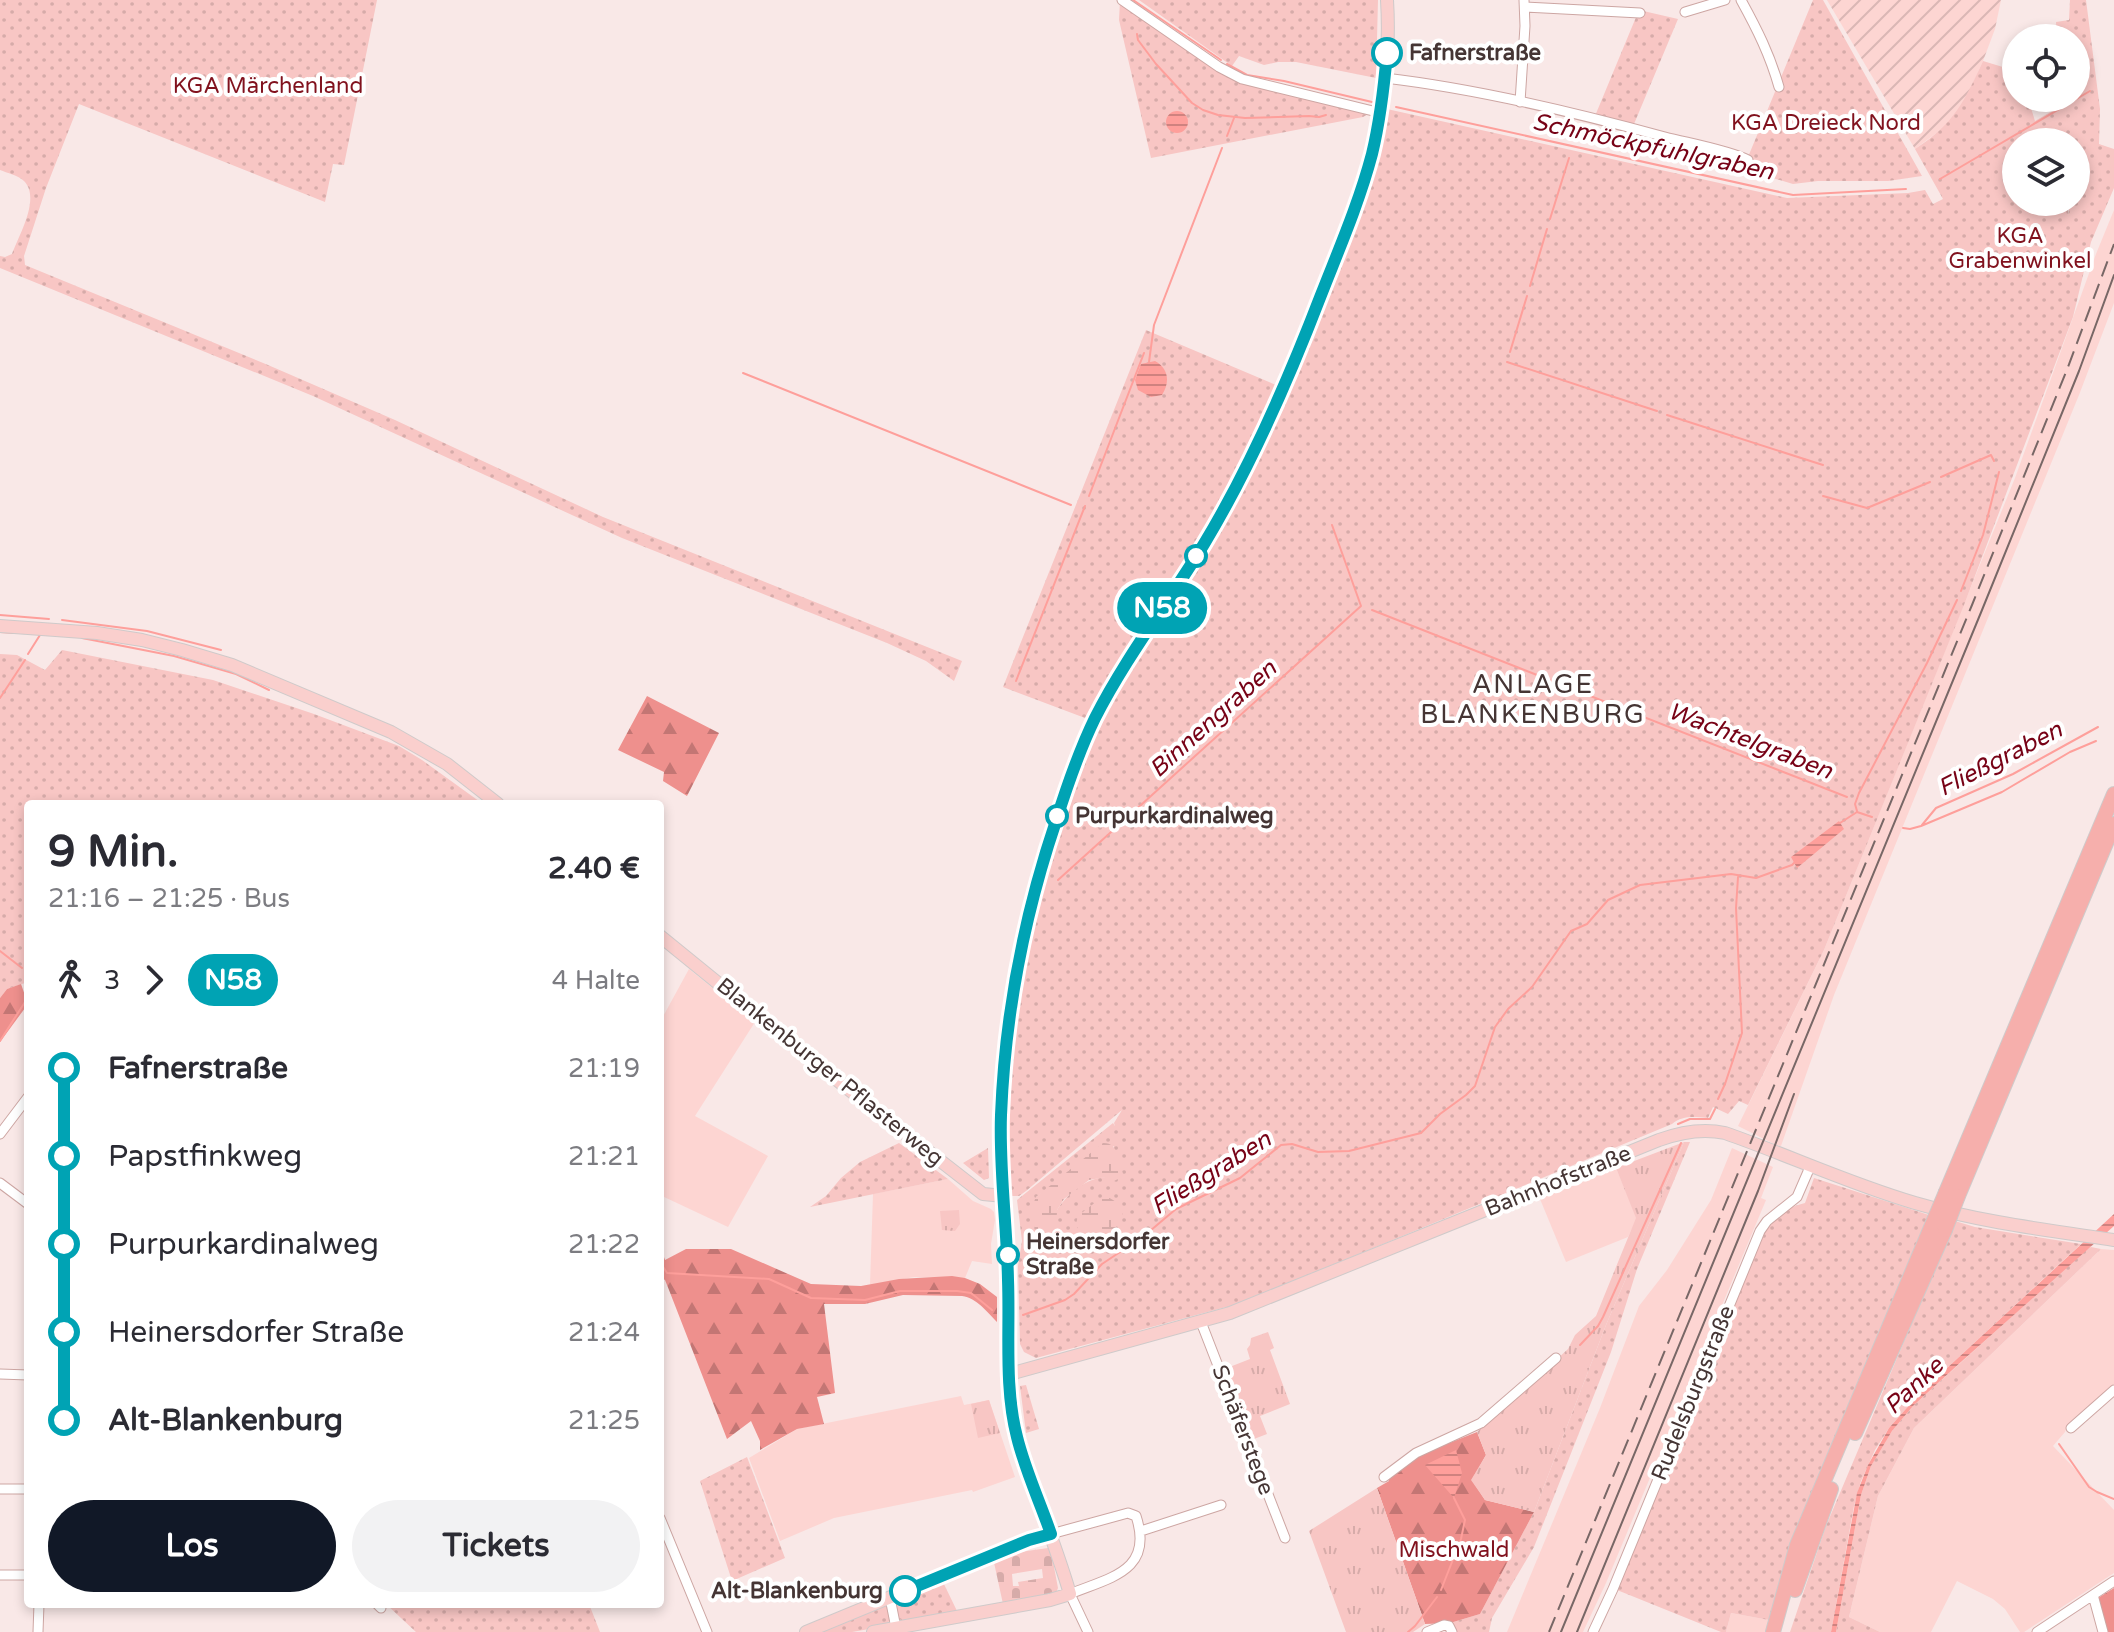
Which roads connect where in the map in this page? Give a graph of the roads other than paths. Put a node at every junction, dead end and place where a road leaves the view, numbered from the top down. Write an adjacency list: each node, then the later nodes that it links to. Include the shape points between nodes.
1 (1122, 0): 11 (street, via 1242,79)
2 (1387, 0): 8 (main road)
3 (1725, 0): 6 (street)
4 (1741, 0): 9 (street, via 1763,38)
5 (1524, 4): 7 (street); 10 (street)
6 (1685, 12)
7 (1640, 13)
8 (1385, 78): 10 (street); 11 (main road)
9 (1779, 87)
10 (1520, 102): 12 (street)
11 (1381, 111): 23 (main road, via 1357,203 1282,392 1202,548 1124,665 1067,786 1031,901 1014,987 1001,1116)
12 (1748, 160)
13 (0, 626): 15 (main road, via 142,640 232,665 405,740)
14 (2114, 794): 22 (highway)
15 (493, 800)
16 (2114, 824): 22 (highway)
17 (664, 939): 23 (main road, Blankenburger Pflasterweg, via 983,1194)
18 (24, 1102): 19 (street)
19 (0, 1134)
20 (1810, 1167): 26 (main road, Bahnhofstraße, via 1930,1207); 27 (main road, Bahnhofstraße, via 1725,1133 1680,1133); 57 (street, Rudelsburgstraße, via 1797,1197 1760,1231)
21 (0, 1183): 24 (street)
22 (1952, 1194): 25 (highway, bridge)
23 (1004, 1196): 30 (main road)
24 (24, 1201)
25 (1938, 1227): 58 (highway, via 1797,1545); 59 (highway, via 1834,1479)
26 (2110, 1239)
27 (1201, 1322): 30 (main road, Bahnhofstraße); 41 (street, Schäferstege)
28 (1556, 1358): 34 (street, via 1481,1423 1416,1453)
29 (0, 1374): 31 (street)
30 (1010, 1374): 40 (main road, via 1017,1438)
31 (24, 1375)
32 (2114, 1390): 33 (street)
33 (2071, 1428)
34 (1384, 1477)
35 (0, 1489): 36 (street)
36 (24, 1489)
37 (1221, 1505): 39 (street)
38 (664, 1528): 52 (street)
39 (1141, 1531): 40 (street, via 1136,1516 1128,1513); 45 (street, via 1141,1549 1129,1567)
40 (1051, 1534): 45 (main road); 47 (main road)
41 (1285, 1538)
42 (0, 1575): 43 (street)
43 (24, 1575)
44 (2114, 1581): 46 (street)
45 (1070, 1594): 49 (main road); 55 (street)
46 (2093, 1595): 60 (street); 61 (street)
47 (890, 1598): 49 (street); 53 (main road)
48 (39, 1608): 51 (street)
49 (896, 1628): 54 (main road)
50 (1451, 1630): 56 (street, via 1444,1625)
51 (38, 1632)
52 (707, 1632)
53 (806, 1632)
54 (873, 1632)
55 (1088, 1632)
56 (1427, 1632)
57 (1593, 1632)
58 (1773, 1632)
59 (1782, 1632)
60 (2037, 1632)
61 (2103, 1632)

